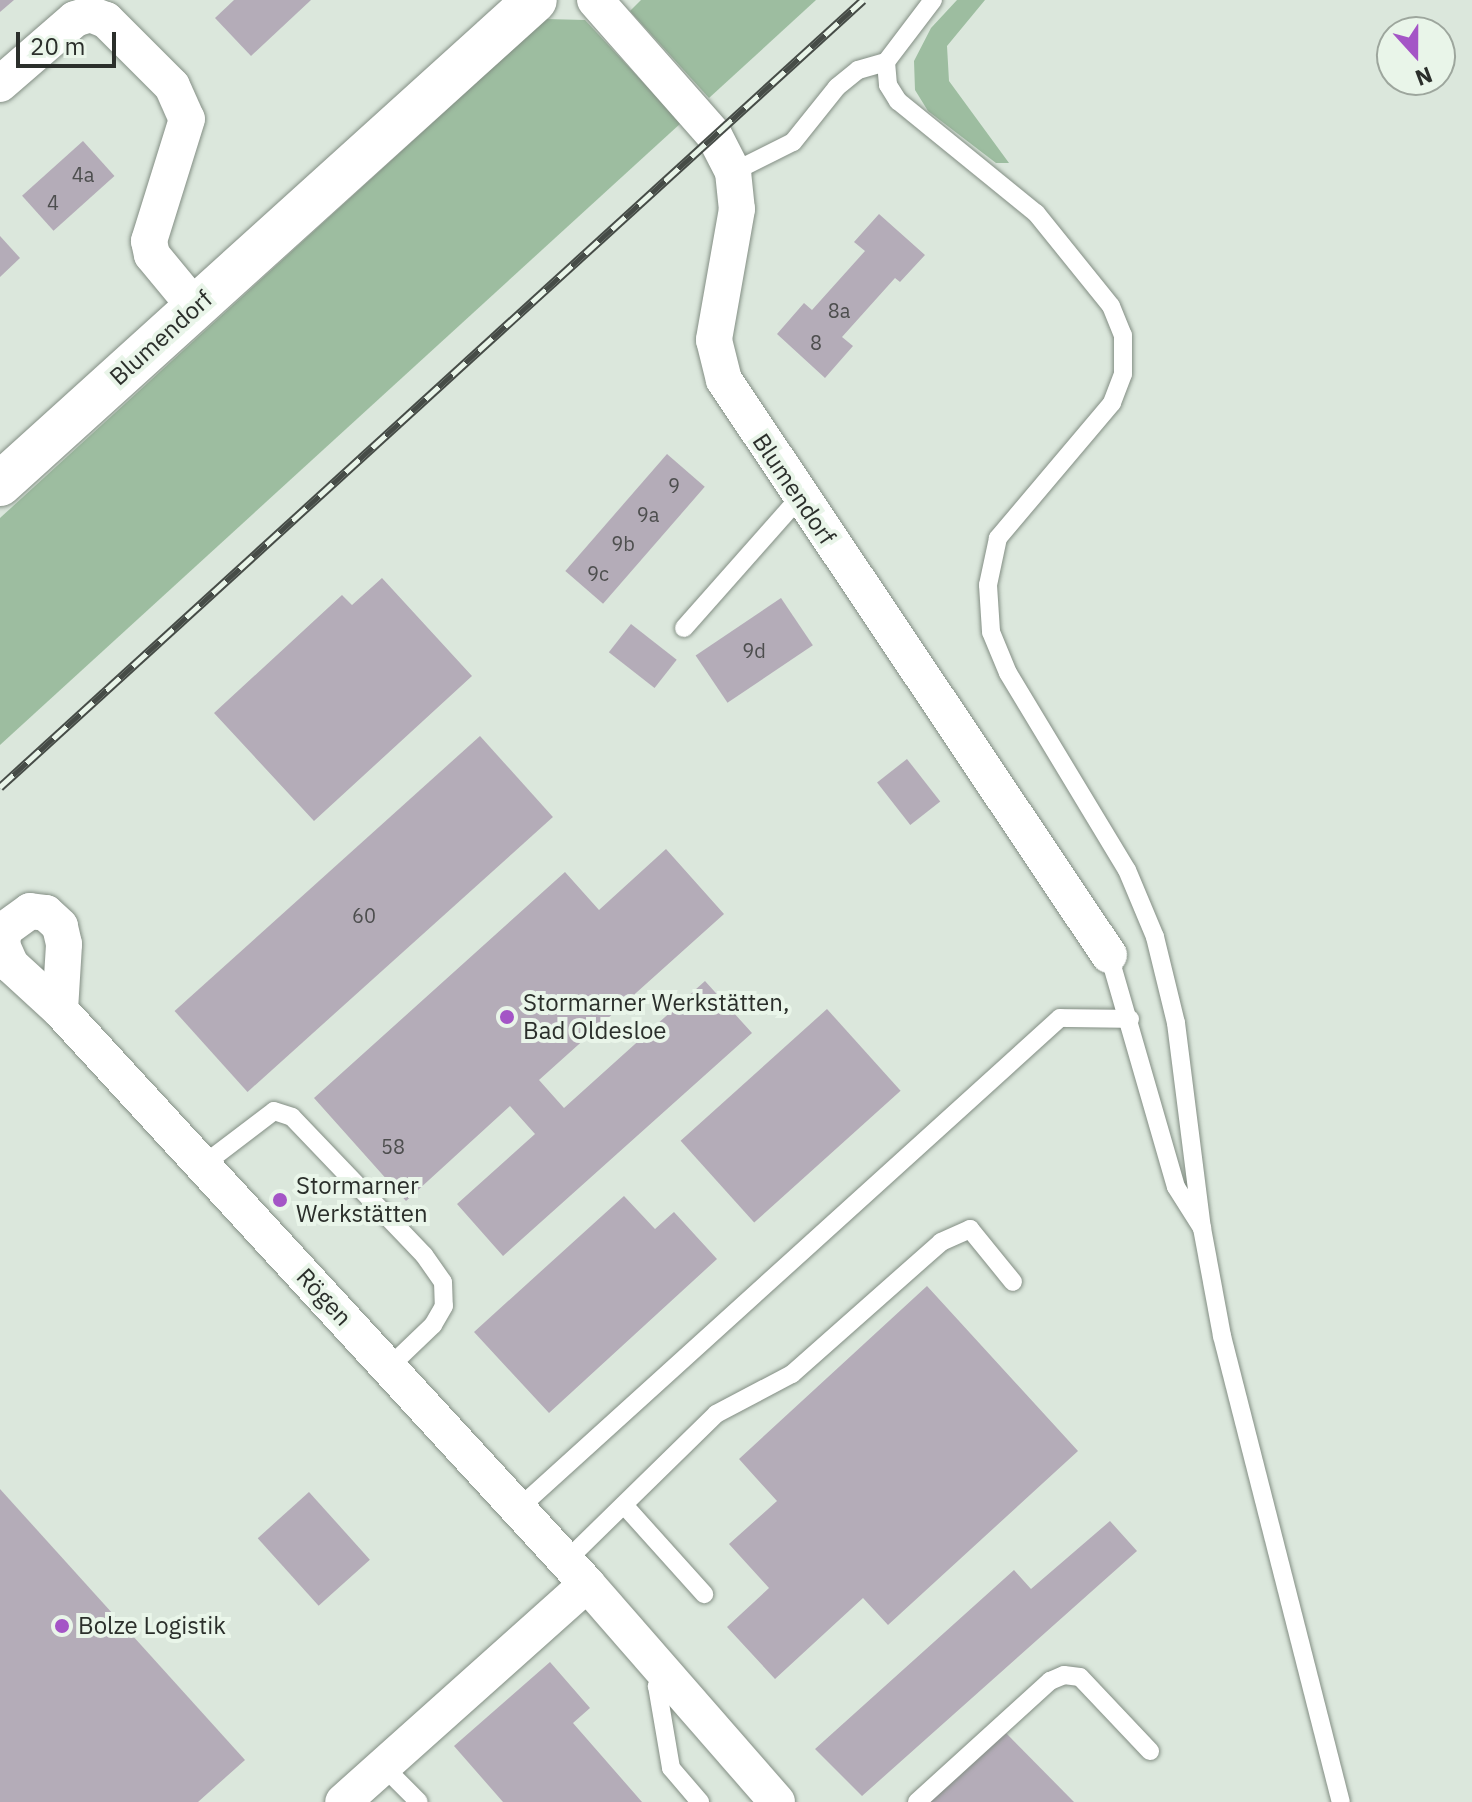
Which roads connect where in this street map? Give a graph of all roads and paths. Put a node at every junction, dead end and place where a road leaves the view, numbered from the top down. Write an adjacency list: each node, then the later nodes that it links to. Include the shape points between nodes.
1 (535, 0): 7 (main road, Blumendorf)
2 (595, 0): 6 (street, Blumendorf, via 714,135)
3 (933, 0): 4 (lane)
4 (886, 62): 6 (lane, via 858,70 837,87 793,142); 15 (lane, via 888,85 898,101 1036,213 1111,306 1123,335 1123,374 1112,403 998,538 988,585 991,632 1008,673 1127,870 1155,937 1176,1023)
5 (0, 84): 7 (street, via 75,19 90,14 106,20 172,86 187,119 149,241 152,255)
6 (733, 172): 9 (street, Blumendorf, via 737,209 714,340 724,380)
7 (195, 307): 8 (main road, Blumendorf)
8 (0, 484)
9 (800, 497): 10 (lane); 11 (street, Blumendorf)
10 (684, 628)
11 (1109, 955): 13 (lane)
12 (60, 1010): 14 (street, Rögen)
13 (1130, 1019): 15 (lane, via 1176,1187); 19 (lane, via 1060,1018)
14 (203, 1165): 17 (street, Rögen); 17 (lane, via 274,1111 292,1117 424,1255 443,1282 444,1306 433,1325)
15 (1202, 1228): 30 (lane, via 1222,1336)
16 (1013, 1282): 18 (lane, via 970,1229 941,1242 792,1374 716,1414)
17 (389, 1367): 19 (street, Rögen)
18 (624, 1505): 20 (lane); 21 (lane)
19 (519, 1508): 20 (street, Rögen)
20 (577, 1572): 22 (street, Rögen); 24 (street)
21 (704, 1594)
22 (664, 1672): 27 (lane, via 657,1686 671,1768); 28 (street, Rögen)
23 (1150, 1751): 29 (lane, via 1080,1677 1064,1675 1050,1681)
24 (384, 1767): 25 (street); 26 (lane)
25 (343, 1802)
26 (419, 1802)
27 (700, 1802)
28 (777, 1802)
29 (917, 1802)
30 (1341, 1802)

